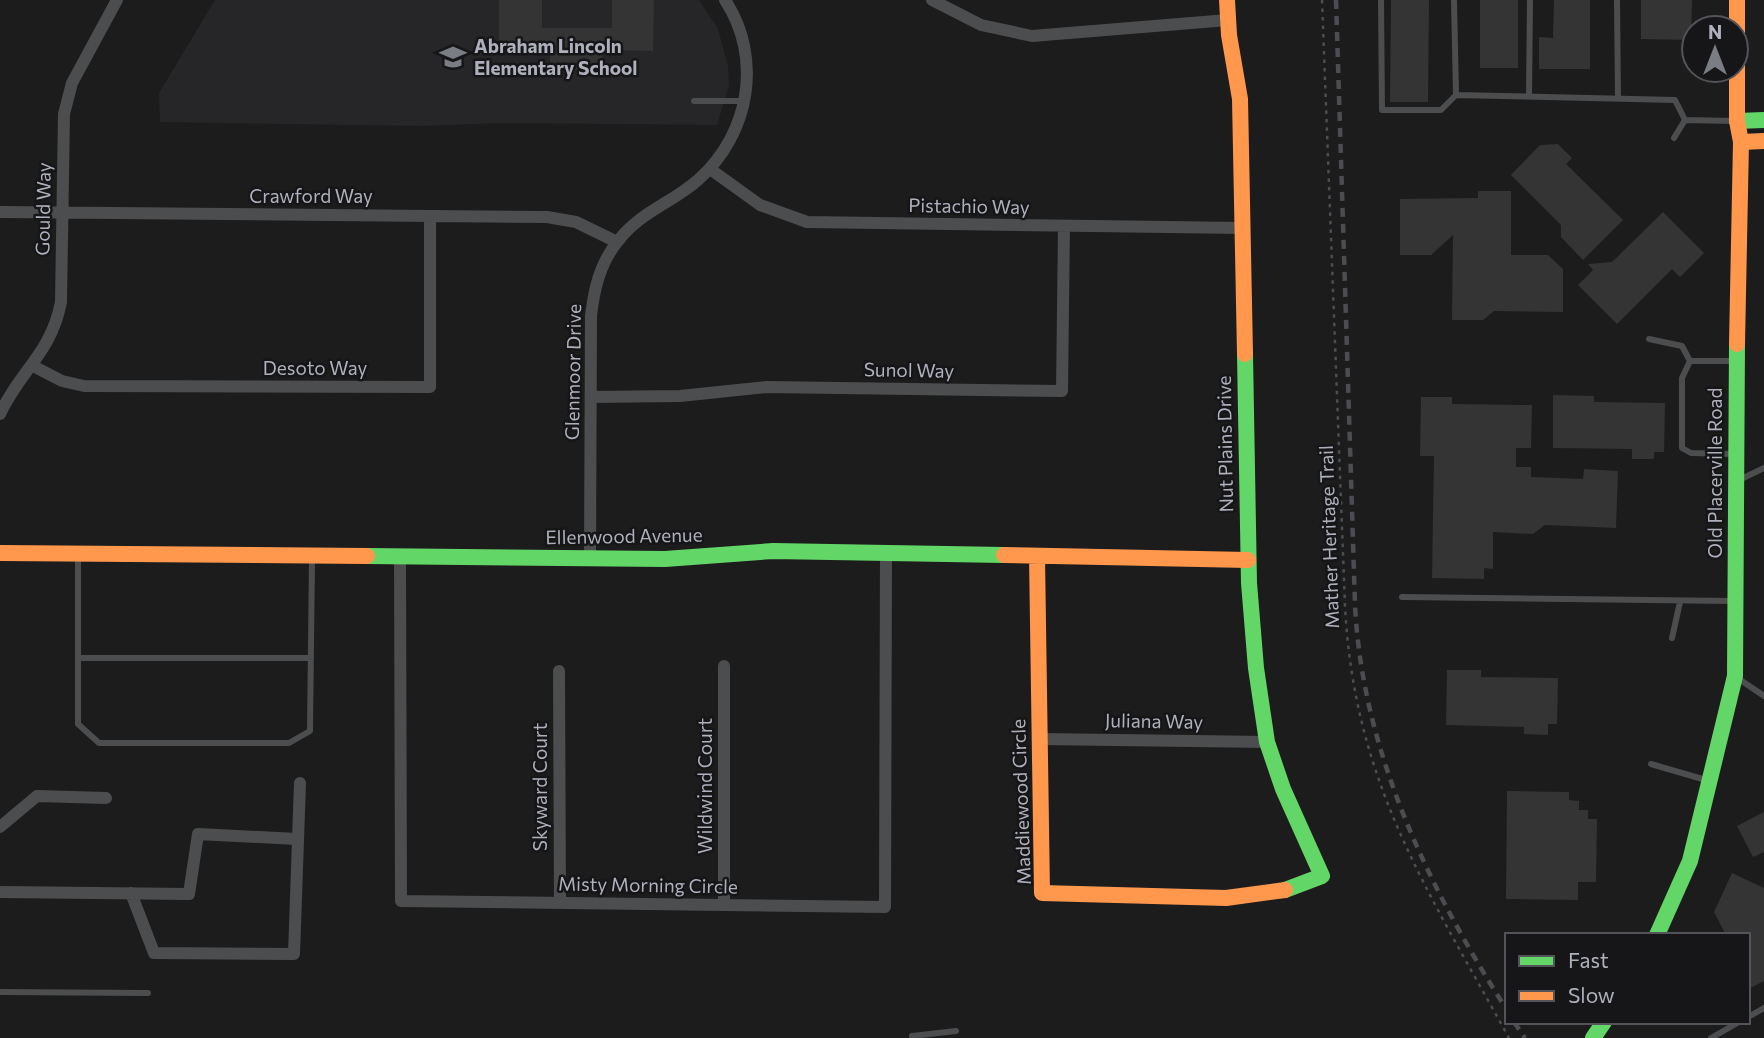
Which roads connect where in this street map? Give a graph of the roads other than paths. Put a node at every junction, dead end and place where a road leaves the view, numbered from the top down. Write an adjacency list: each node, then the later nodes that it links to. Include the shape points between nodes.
1 (117, 0): 24 (street, Gould Way, via 67,99)
2 (725, 0): 15 (street, Glenmoor Drive, via 746,53)
3 (932, 0): 10 (street, via 981,25 1032,36)
4 (1227, 0): 10 (street, Nut Plains Drive)
5 (1381, 0): 11 (lane, via 1382,110 1441,110)
6 (1454, 0): 11 (lane)
7 (1530, 0): 12 (lane)
8 (1617, 0): 13 (lane)
9 (1737, 0): 18 (street, Old Placerville Road)
10 (1228, 20): 27 (street, Nut Plains Drive, via 1240,99)
11 (1456, 95): 12 (lane)
12 (1529, 96): 13 (lane)
13 (1618, 98): 16 (lane, via 1675,100)
14 (694, 101): 15 (lane)
15 (745, 102): 22 (street, Glenmoor Drive, via 735,133)
16 (1685, 120): 18 (lane); 19 (lane)
17 (1764, 120): 18 (street)
18 (1737, 121): 21 (street, Old Placerville Road)
19 (1674, 138)
20 (1764, 141): 21 (street)
21 (1741, 142): 30 (street, Old Placerville Road)
22 (710, 169): 26 (street, Pistachio Way, via 760,205 807,222); 28 (street, Glenmoor Drive, via 645,214)
23 (0, 212): 24 (street, Crawford Way)
24 (62, 213): 25 (street, Crawford Way); 32 (street, Gould Way, via 61,302 54,332)
25 (430, 216): 28 (street, Crawford Way, via 562,218); 32 (street, Desoto Way, via 430,387 83,386)
26 (1064, 226): 27 (street, Pistachio Way); 33 (street, Sunol Way, via 1062,391 767,387 680,396)
27 (1243, 228): 45 (street, Nut Plains Drive)
28 (617, 242): 33 (street, Glenmoor Drive, via 601,270 593,300)
29 (1648, 339): 31 (lane, via 1682,346)
30 (1736, 360): 31 (lane); 35 (street, Old Placerville Road)
31 (1690, 361): 35 (lane, via 1682,378 1682,448 1691,453)
32 (33, 366): 34 (street, Gould Way)
33 (591, 397): 44 (street, Glenmoor Drive)
34 (0, 414)
35 (1734, 454): 37 (street, Old Placerville Road)
36 (1764, 468): 37 (lane)
37 (1734, 482): 47 (street, Old Placerville Road)
38 (0, 553): 40 (street, Ellenwood Avenue)
39 (886, 553): 42 (street, Ellenwood Avenue); 44 (street, Ellenwood Avenue, via 773,551); 68 (street, Misty Morning Circle, via 885,907)
40 (78, 554): 41 (street, Ellenwood Avenue); 50 (lane)
41 (312, 556): 43 (street, Ellenwood Avenue); 51 (lane)
42 (1037, 556): 45 (street, Ellenwood Avenue); 56 (street, Maddiewood Circle)
43 (400, 557): 44 (street, Ellenwood Avenue); 67 (street, Misty Morning Circle, via 401,901)
44 (590, 559)
45 (1248, 560): 57 (street, Nut Plains Drive)
46 (1402, 597): 48 (lane)
47 (1736, 600): 48 (lane); 54 (street, Old Placerville Road)
48 (1680, 602): 49 (lane)
49 (1672, 638)
50 (78, 658): 51 (lane); 51 (lane, via 78,724 99,743 289,744 310,731)
51 (310, 658)
52 (724, 666): 68 (street, Wildwind Court)
53 (559, 671): 67 (street, Skyward Court)
54 (1735, 676): 55 (lane); 59 (street, Old Placerville Road)
55 (1764, 696)
56 (1040, 739): 57 (street, Juliana Way); 64 (street, Maddiewood Circle, via 1042,893 1226,898 1278,893)
57 (1267, 742): 64 (street, Nut Plains Drive)
58 (1651, 764): 59 (lane)
59 (1711, 781): 69 (street, Old Placerville Road, via 1690,862)
60 (300, 783): 63 (street)
61 (106, 798): 62 (street, via 37,796)
62 (0, 827)
63 (298, 839): 66 (street, via 198,834 189,894); 66 (street, via 294,954 154,953)
64 (1322, 876)
65 (0, 892): 66 (street)
66 (131, 893)
67 (559, 903): 68 (street, Misty Morning Circle)
68 (724, 905)
69 (1658, 933)
70 (0, 992): 71 (lane)
71 (148, 993)
72 (1736, 1024): 75 (lane)
73 (956, 1031): 74 (lane)
74 (912, 1036)
75 (1711, 1038)

